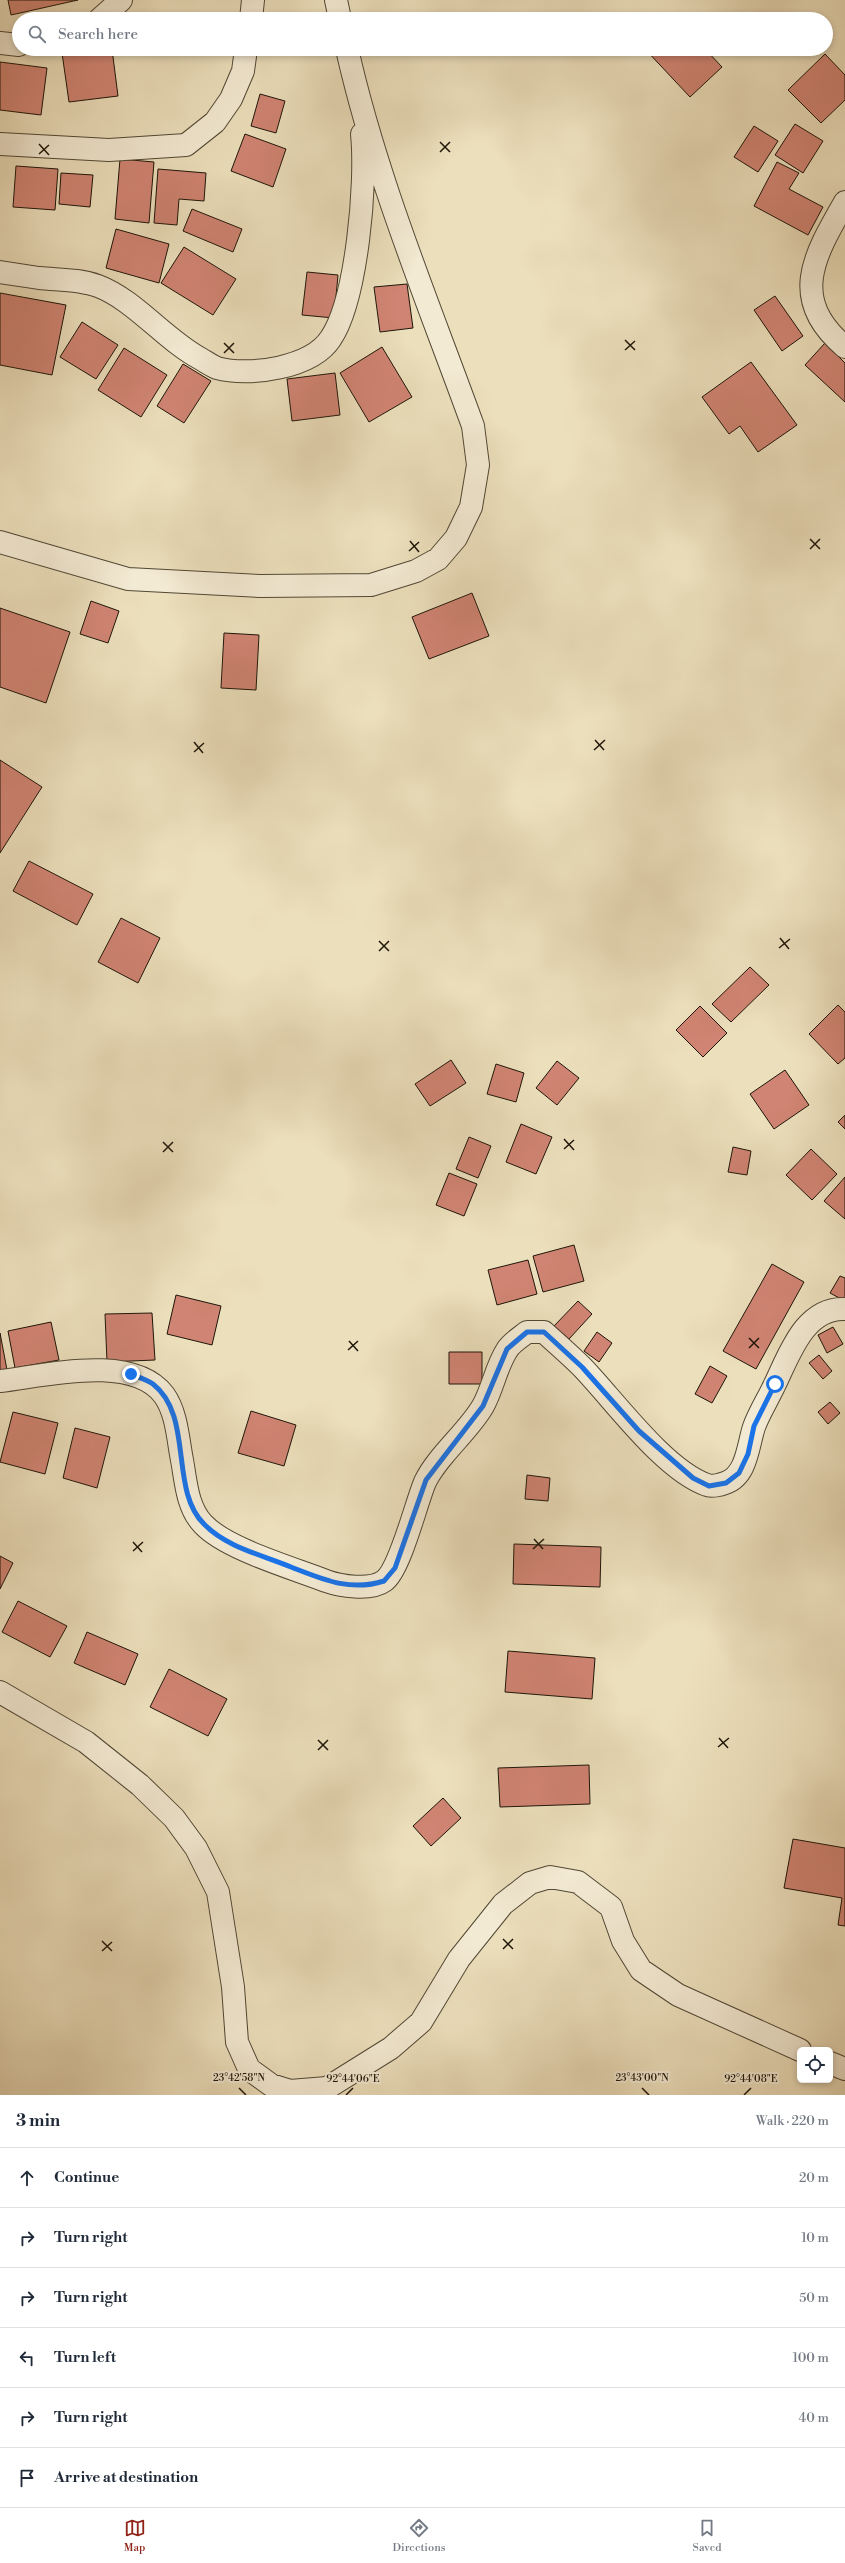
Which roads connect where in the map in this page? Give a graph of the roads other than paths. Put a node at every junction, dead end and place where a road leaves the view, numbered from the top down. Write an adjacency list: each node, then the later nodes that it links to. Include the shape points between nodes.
1 (121, 0): 4 (street)
2 (253, 0): 5 (street)
3 (336, 0): 6 (street)
4 (108, 12)
5 (251, 12)
6 (339, 12)
7 (0, 43): 8 (street)
8 (12, 44)
9 (245, 56): 12 (street, via 231,99 215,122 186,145 108,150)
10 (349, 56): 11 (street)
11 (358, 96): 14 (street, via 364,152 358,242 348,298 331,339 310,358 275,368 217,368 183,349 125,301 99,286 73,280); 16 (street, via 392,205 473,426 478,465 471,508 456,538 438,559 416,571 371,585 260,586 128,579)
12 (0, 144)
13 (845, 202): 15 (street, via 814,264 811,293 816,316)
14 (0, 272)
15 (845, 347)
16 (0, 542)
17 (845, 1309): 18 (street, via 833,1308 808,1324 792,1346 754,1426 748,1454 739,1473 726,1483 709,1486 688,1475 639,1431 582,1367 544,1332 527,1332 507,1349 483,1406 426,1480 395,1568 384,1581 353,1587 330,1582 232,1544 216,1536 202,1523 191,1505 173,1415 164,1396 153,1384 131,1374 99,1369)
18 (0, 1381)
19 (0, 1692): 20 (street, via 86,1742 140,1785 174,1818 196,1848 218,1892 233,1987 237,2042 249,2069 270,2085 290,2091 327,2088 390,2048 421,2022 459,1959 503,1904 530,1883 550,1877 578,1882 611,1907 623,1942 641,1970 678,1995)
20 (797, 2049)
21 (833, 2064): 22 (street)
22 (845, 2069)

